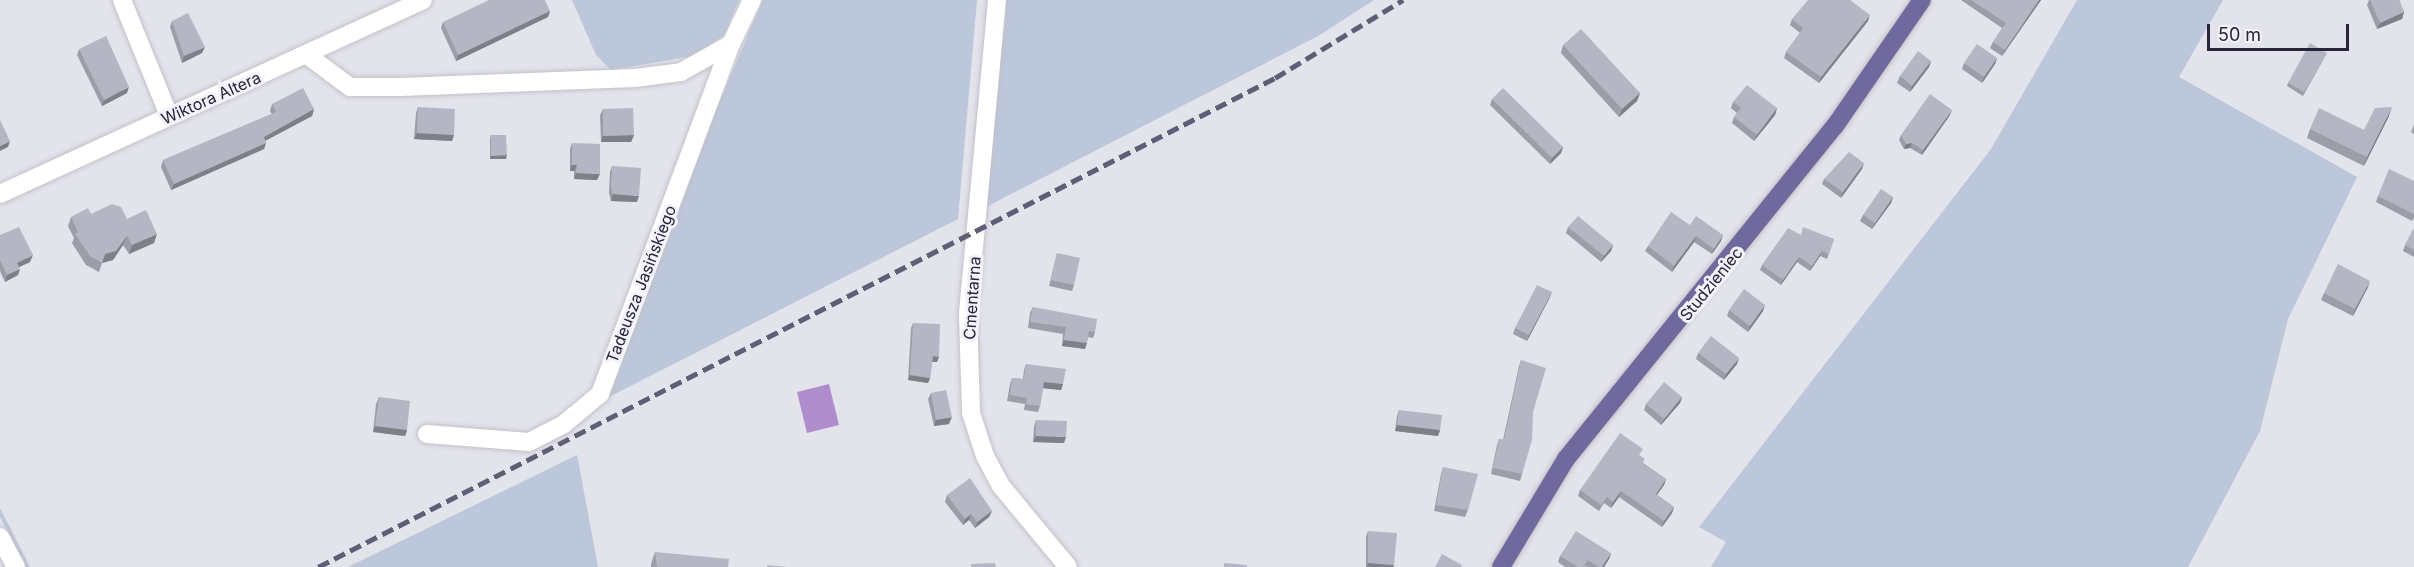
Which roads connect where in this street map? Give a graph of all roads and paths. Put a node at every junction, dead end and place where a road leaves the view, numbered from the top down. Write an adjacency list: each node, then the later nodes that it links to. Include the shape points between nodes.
1 (122, 0): 9 (street)
2 (423, 0): 6 (street, Wiktora Altera)
3 (752, 0): 7 (street, Tadeusza Jasińskiego)
4 (997, 0): 14 (street, Cmentarna, via 968,315 971,413 985,456 1001,486)
5 (1922, 0): 15 (main road, Studzieniec, via 1828,135 1566,459)
6 (399, 5): 8 (street, Wiktora Altera)
7 (731, 44): 8 (street, via 681,72 635,78 400,87 350,87); 11 (street, Tadeusza Jasińskiego, via 600,394 564,424 529,442 482,442)
8 (307, 55): 9 (street, Wiktora Altera)
9 (169, 116): 10 (street, Wiktora Altera)
10 (0, 195)
11 (427, 434)
12 (0, 537): 13 (street)
13 (16, 567)
14 (1068, 567)
15 (1501, 567)

